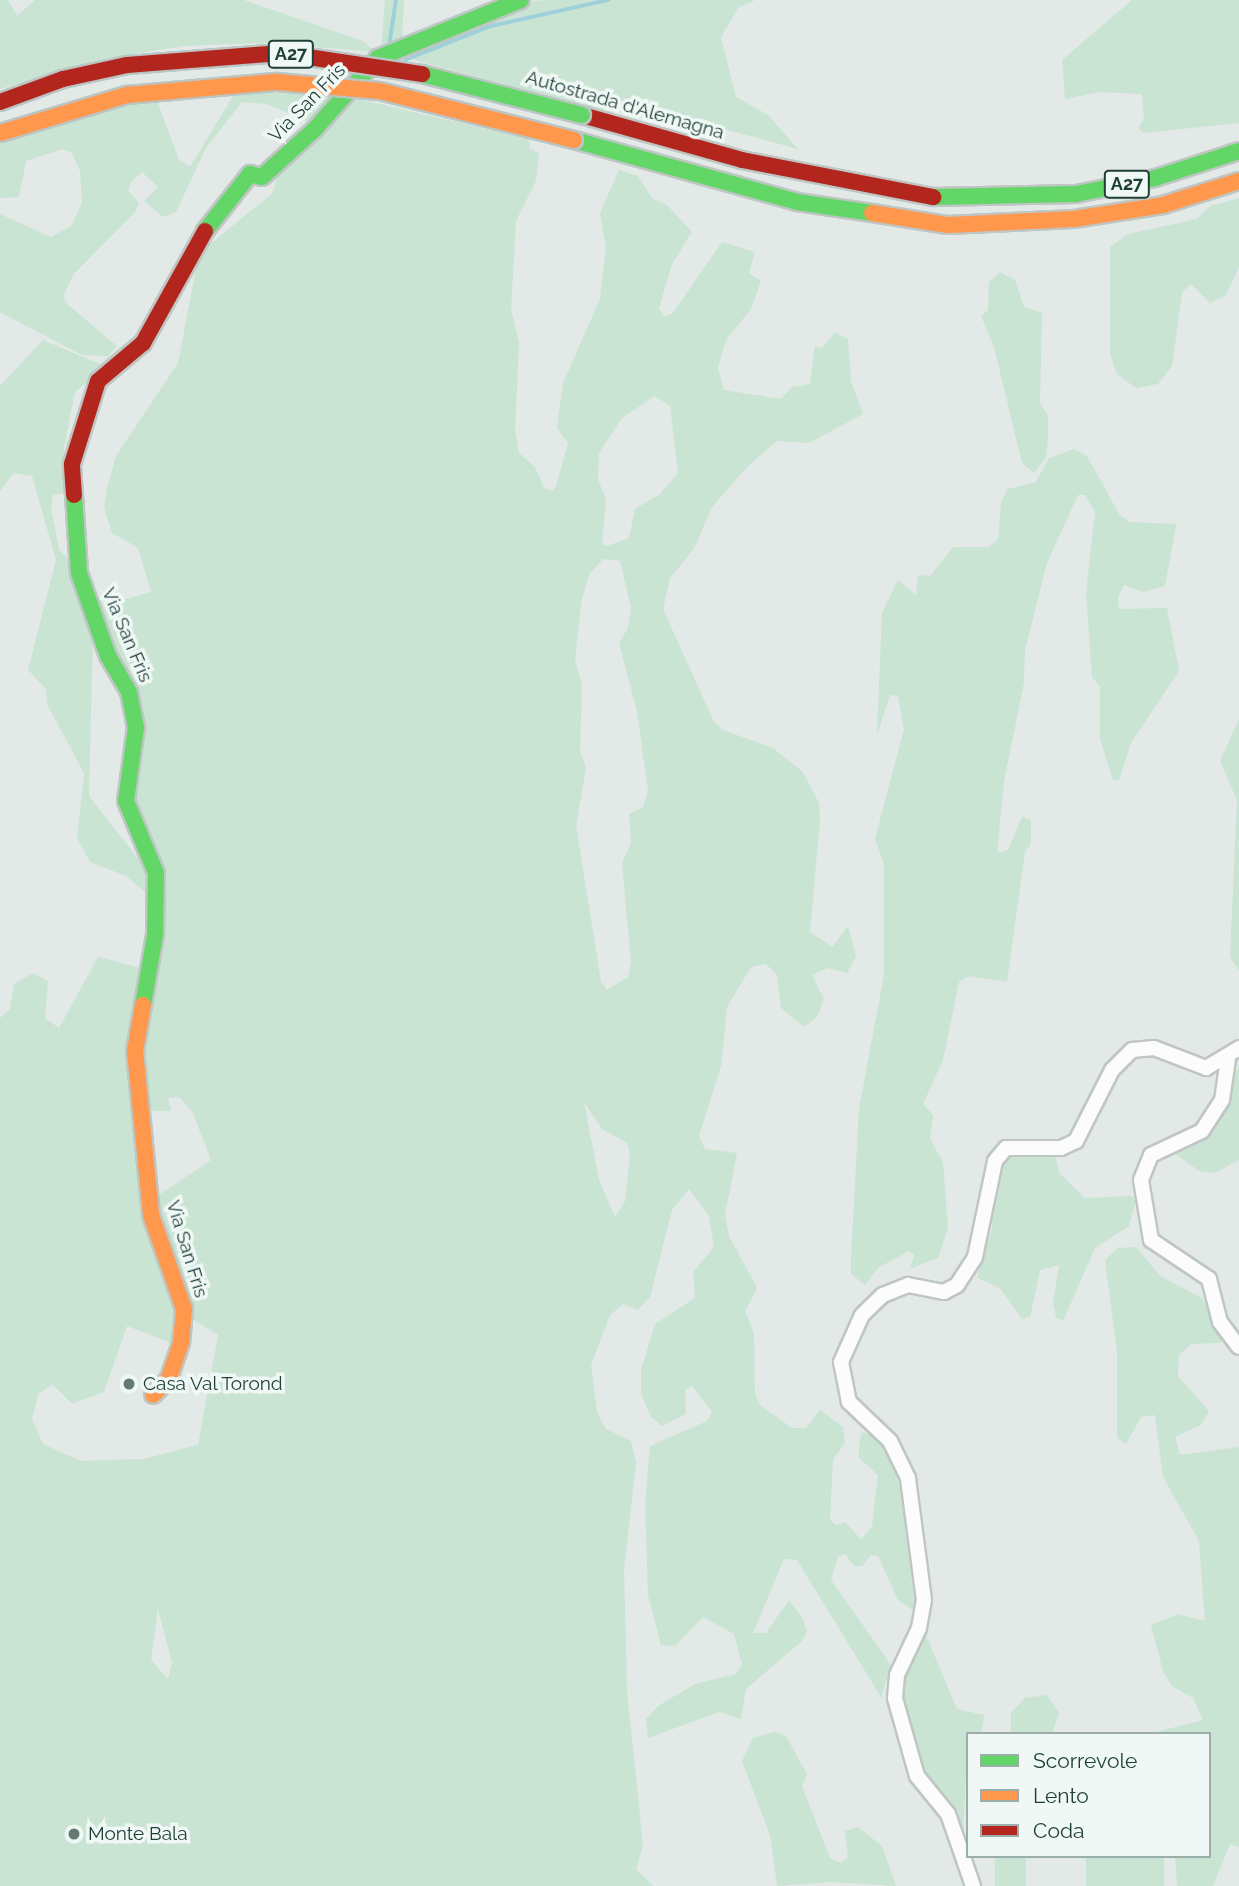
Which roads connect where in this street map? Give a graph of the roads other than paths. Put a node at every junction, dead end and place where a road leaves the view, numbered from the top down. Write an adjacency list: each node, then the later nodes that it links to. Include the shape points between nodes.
1 (521, 0): 9 (main road, Via San Fris, via 378,58 315,130 261,177 250,174 195,244 143,343 98,381 76,452 70,486 79,573 108,656 129,692 136,727 126,801 156,873 155,935 135,1051 144,1101 151,1215 184,1309 181,1343 168,1380)
2 (0, 102): 4 (main road, Autostrada d'Alemagna / A27, bridge, via 63,79 127,65 281,53 387,65 742,160 892,193 1012,200 1076,194 1155,178)
3 (0, 133): 5 (main road, A27, bridge, via 127,95 277,82 380,91 797,202 890,219 1013,225 1163,205)
4 (1239, 151)
5 (1239, 181)
6 (1239, 1048): 7 (street)
7 (1228, 1059): 8 (street, via 1222,1100 1202,1131 1151,1155 1141,1181 1152,1240 1209,1279 1220,1322); 10 (street, via 1206,1068 1140,1047 1112,1070 1076,1141 1061,1148 1006,1148 995,1161 975,1257 957,1285 944,1292 908,1285 883,1295 862,1315 841,1362 849,1402 890,1441 908,1478 924,1600 919,1628 897,1675 895,1698 917,1776 948,1814)
8 (1239, 1347)
9 (153, 1395)
10 (974, 1886)

